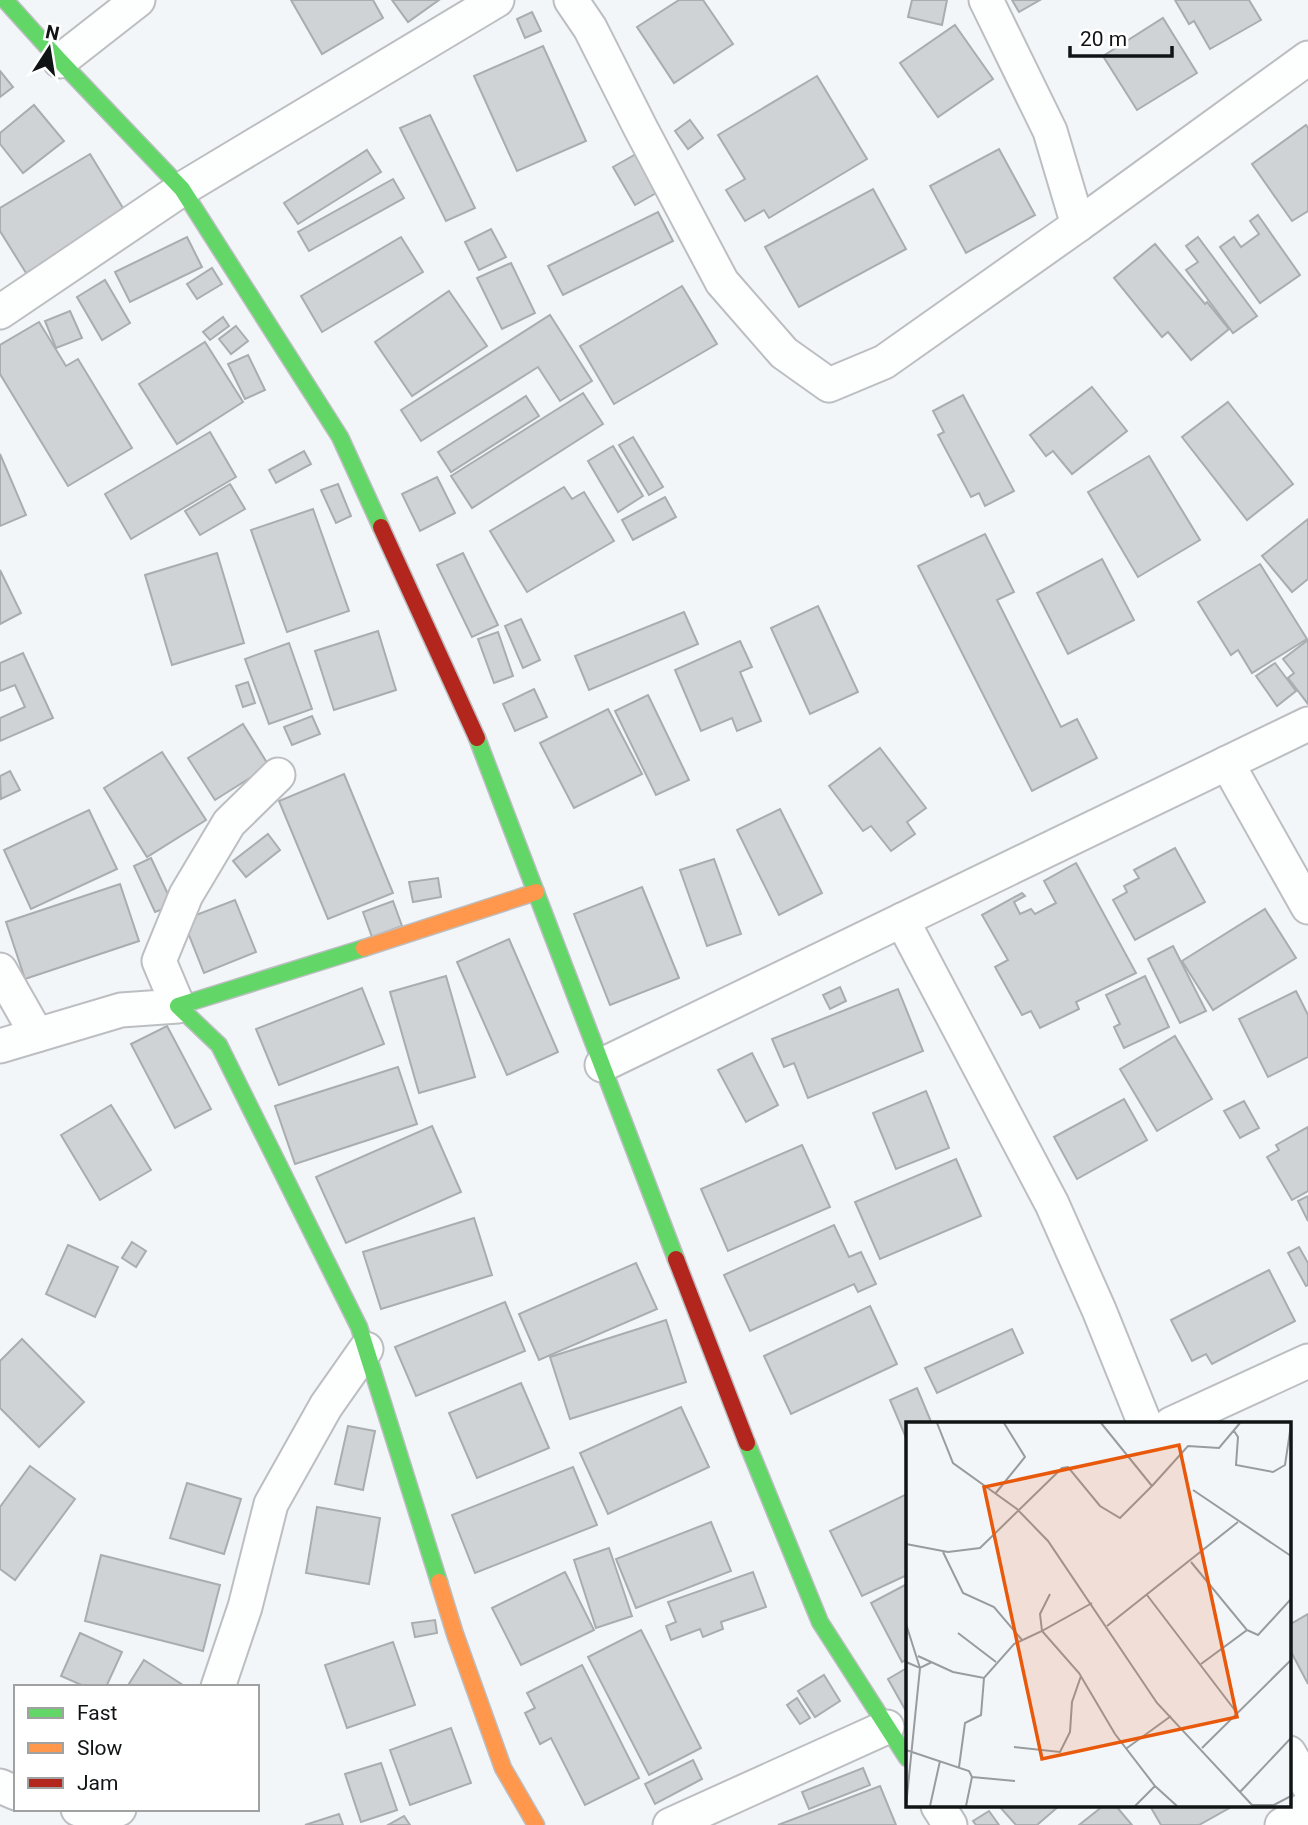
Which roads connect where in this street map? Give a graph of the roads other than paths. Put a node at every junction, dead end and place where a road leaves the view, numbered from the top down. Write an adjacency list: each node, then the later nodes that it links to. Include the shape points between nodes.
1 (5, 0): 7 (street)
2 (138, 0): 7 (street)
3 (497, 0): 8 (street)
4 (571, 0): 9 (street, via 590,28 722,282 783,353 829,384 884,362)
5 (986, 0): 9 (street, via 1051,131)
6 (1308, 58): 9 (street)
7 (60, 61): 8 (street)
8 (182, 189): 10 (street); 14 (street, via 340,437 471,723)
9 (1078, 225)
10 (0, 312)
11 (1308, 724): 12 (street)
12 (1227, 763): 15 (street); 16 (street)
13 (278, 775): 18 (street, via 229,823 186,895 159,961)
14 (536, 892): 18 (street); 21 (street)
15 (1308, 907)
16 (902, 920): 21 (street); 24 (street, via 1052,1204)
17 (0, 970): 19 (street)
18 (178, 1006): 19 (street, via 121,1010); 22 (street, via 219,1045)
19 (37, 1035): 20 (street)
20 (0, 1046)
21 (603, 1065): 27 (street, via 820,1622)
22 (366, 1349): 26 (street, via 326,1406 271,1504 245,1607); 35 (street, via 455,1634 503,1768)
23 (1308, 1362): 25 (street)
24 (1144, 1422)
25 (1175, 1422)
26 (219, 1685)
27 (887, 1727): 29 (street); 36 (street)
28 (1290, 1755): 30 (street)
29 (906, 1756)
30 (1308, 1785)
31 (1308, 1807): 38 (street)
32 (939, 1808): 37 (street)
33 (87, 1811): 34 (street)
34 (112, 1811)
35 (536, 1825)
36 (670, 1825)
37 (950, 1825)
38 (1282, 1825)

